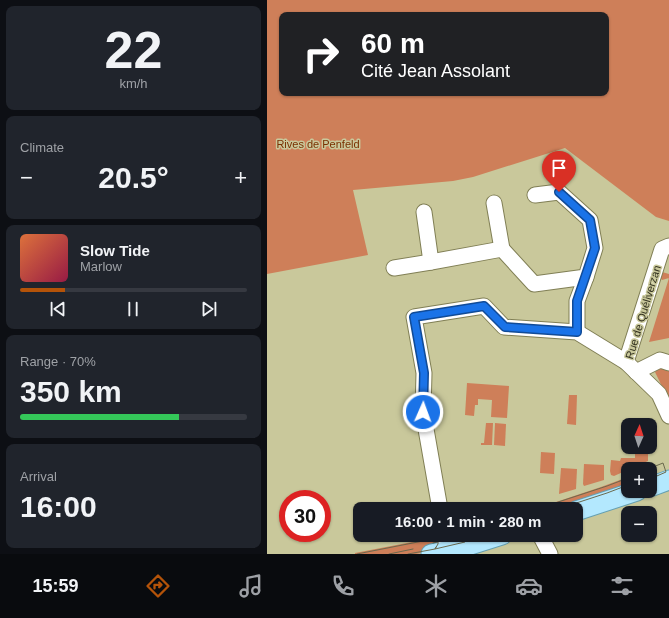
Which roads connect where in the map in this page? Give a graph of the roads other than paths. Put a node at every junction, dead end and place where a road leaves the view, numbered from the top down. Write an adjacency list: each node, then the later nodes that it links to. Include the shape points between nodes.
1 (535, 195): 8 (street, via 559,192 590,220 595,248)
2 (494, 203): 5 (street)
3 (424, 212): 6 (street)
4 (669, 246): 11 (street, Rue de Quéliverzan, via 662,249)
5 (502, 249): 6 (street); 8 (street, via 534,284)
6 (431, 262): 7 (street)
7 (394, 268)
8 (586, 277): 9 (street, via 577,301)
9 (577, 332): 11 (street); 16 (street, via 505,327 484,306 414,317 424,373 423,412)
10 (669, 363): 11 (street, via 660,360)
11 (631, 367): 12 (street, Rue de Quéliverzan, via 659,394)
12 (669, 416)
13 (669, 480): 14 (main road)
14 (657, 484)
15 (621, 496): 17 (main road)
16 (438, 502)
17 (583, 509)
18 (480, 542): 20 (main road, via 464,547)
19 (544, 542): 21 (street)
20 (441, 547)
21 (550, 554)

